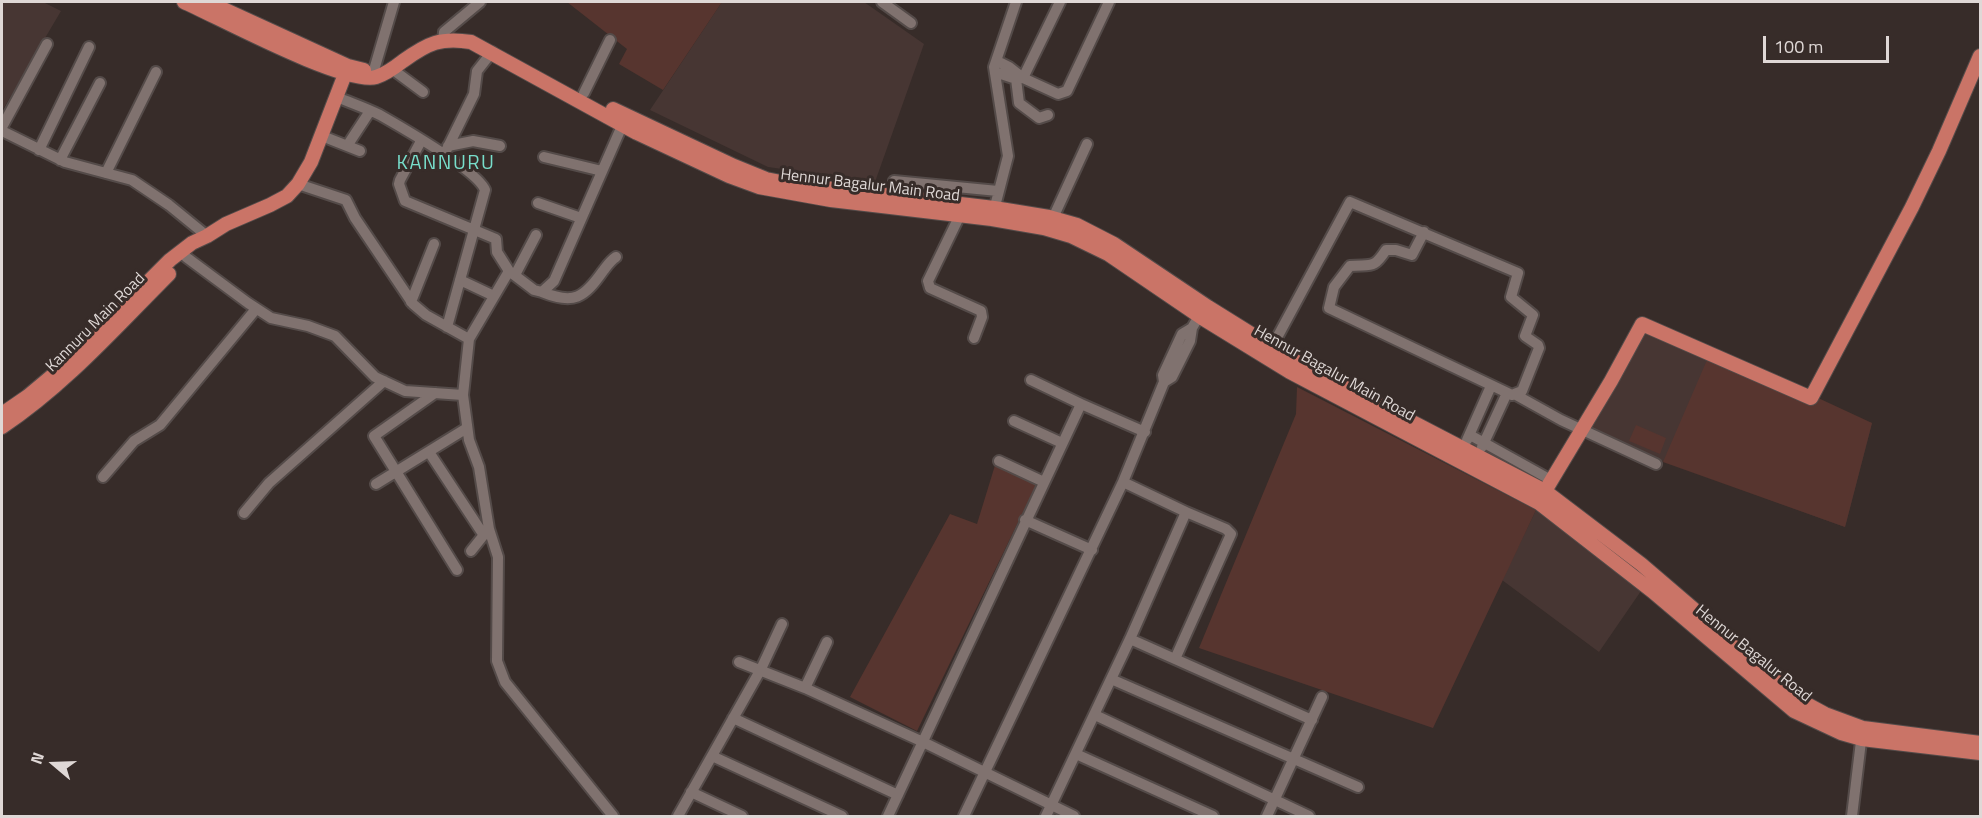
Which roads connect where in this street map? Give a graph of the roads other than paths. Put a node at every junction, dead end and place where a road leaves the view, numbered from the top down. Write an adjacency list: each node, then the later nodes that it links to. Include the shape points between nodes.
1 (184, 2): 20 (main road, Hennur Bagalur Main Road, via 286,50)
2 (208, 2): 20 (main road, Hennur Bagalur Main Road)
3 (381, 2): 9 (street)
4 (480, 2): 11 (street)
5 (882, 2): 10 (street)
6 (1016, 2): 17 (street)
7 (1060, 2): 22 (street)
8 (1109, 2): 22 (street, via 1067,91 1054,93)
9 (394, 4): 19 (street)
10 (911, 23)
11 (443, 36): 15 (main road, Hennur Bagalur Main Road); 18 (main road, Hennur Bagalur Main Road); 19 (main road, Hennur Bagalur Main Road, via 417,44); 24 (main road, Hennur Bagalur Main Road, via 475,36)
12 (610, 40): 26 (street)
13 (47, 44): 31 (street)
14 (89, 47): 37 (street)
15 (492, 52): 24 (main road, Hennur Bagalur Main Road); 38 (street, via 477,72 474,94)
16 (1980, 56): 81 (main road, via 1912,207 1811,398 1642,324)
17 (996, 67): 22 (street, via 1009,67); 46 (street, via 1008,156)
18 (392, 69): 20 (main road, Hennur Bagalur Main Road, via 374,78 360,79); 25 (street)
19 (374, 70): 20 (main road, Hennur Bagalur Main Road)
20 (346, 71): 27 (main road)
21 (156, 72): 43 (street)
22 (1019, 79): 29 (street, via 1019,103 1039,118)
23 (100, 83): 41 (street)
24 (561, 85): 26 (main road, Hennur Bagalur Main Road); 30 (main road, Hennur Bagalur Main Road)
25 (423, 92)
26 (584, 93): 30 (main road, Hennur Bagalur Main Road)
27 (337, 97): 28 (street); 32 (main road)
28 (370, 111): 33 (street); 35 (street)
29 (1048, 115)
30 (624, 120): 42 (street); 48 (main road, Hennur Bagalur Main Road, via 766,179); 49 (main road, Hennur Bagalur Main Road, via 729,176 759,187 801,196)
31 (2, 129): 37 (street)
32 (322, 136): 35 (street); 45 (main road)
33 (421, 141): 38 (street); 52 (street, via 400,180 405,201)
34 (1087, 144): 51 (street)
35 (347, 146): 39 (street)
36 (500, 146): 38 (street, via 473,141)
37 (39, 150): 41 (street)
38 (446, 150): 52 (street, via 483,184)
39 (360, 151)
40 (544, 157): 42 (street)
41 (60, 160): 43 (street)
42 (602, 171): 50 (street)
43 (106, 173): 55 (street, via 132,180)
44 (894, 181): 46 (street)
45 (298, 184): 55 (main road, via 270,206); 63 (street, via 346,200)
46 (998, 190): 48 (street)
47 (538, 203): 50 (street)
48 (993, 213): 49 (main road, Hennur Bagalur Main Road); 51 (main road, Hennur Bagalur Main Road); 65 (main road, Hennur Bagalur Main Road, via 1071,236 1108,254)
49 (960, 215): 67 (street, via 928,281 938,293 981,311)
50 (582, 218): 61 (street, via 554,280)
51 (1053, 218): 65 (main road, Hennur Bagalur Main Road, via 1114,244)
52 (475, 230): 59 (street, via 496,239 497,252); 60 (street)
53 (1424, 232): 69 (street, via 1350,202); 72 (street, via 1412,255 1390,249 1369,267 1350,266 1334,287 1329,308); 74 (street, via 1518,273 1511,297 1533,315 1525,336 1539,348 1522,391)
54 (536, 235): 59 (street)
55 (207, 236): 57 (main road, Kannuru Main Road); 77 (main road, via 170,260 65,365)
56 (434, 244): 63 (street)
57 (186, 257): 64 (street); 79 (main road, Kannuru Main Road, via 74,370)
58 (616, 257): 61 (street, via 583,296 557,298)
59 (512, 273): 61 (street); 62 (street)
60 (460, 280): 62 (street); 66 (street)
61 (542, 292)
62 (494, 296): 68 (street)
63 (411, 302): 66 (street)
64 (256, 309): 71 (street, via 271,318 335,336 375,377); 92 (street, via 160,425 134,441)
65 (1199, 317): 69 (main road, Hennur Bagalur Main Road); 82 (street, via 1172,377 1164,382); 96 (main road, Hennur Bagalur Main Road, via 1290,372)
66 (447, 327): 68 (street)
67 (974, 338)
68 (469, 339): 75 (street)
69 (1272, 347): 86 (main road, Hennur Bagalur Main Road)
70 (1031, 380): 76 (street)
71 (384, 381): 73 (street, via 405,391); 98 (street, via 269,483)
72 (1491, 386): 74 (street); 83 (street)
73 (435, 393): 75 (street); 91 (street, via 374,436)
74 (1511, 394): 81 (street); 85 (street)
75 (463, 395): 80 (street)
76 (1081, 404): 82 (street); 84 (street)
77 (2, 414)
78 (1014, 421): 84 (street)
79 (2, 427)
80 (467, 428): 87 (street); 100 (street, via 479,467)
81 (1581, 430): 90 (street); 96 (main road)
82 (1145, 432): 93 (street)
83 (1470, 435): 85 (street); 86 (street)
84 (1062, 443): 94 (street)
85 (1485, 443): 88 (street); 96 (street)
86 (1463, 448): 88 (main road, Hennur Bagalur Main Road)
87 (429, 452): 91 (street); 100 (street)
88 (1478, 456): 96 (main road, Hennur Bagalur Main Road)
89 (999, 461): 94 (street)
90 (1656, 464)
91 (396, 472): 95 (street); 103 (street)
92 (103, 477)
93 (1123, 482): 97 (street); 101 (street)
94 (1044, 483): 99 (street)
95 (376, 484)
96 (1545, 491): 116 (main road, Hennur Bagalur Road, via 1652,591 1794,711 1841,733)
97 (1186, 512): 105 (street); 107 (street, via 1232,534)
98 (244, 513)
99 (1025, 520): 101 (street); 117 (street)
100 (486, 531): 102 (street); 130 (street, via 498,557 497,661 505,682)
101 (1092, 550): 123 (street)
102 (471, 551)
103 (457, 570)
104 (782, 624): 109 (street)
105 (1130, 639): 107 (street); 110 (street)
106 (827, 642): 111 (street)
107 (1175, 659): 115 (street)
108 (739, 662): 109 (street)
109 (761, 669): 111 (street); 114 (street)
110 (1112, 679): 113 (street); 122 (street)
111 (806, 688): 117 (street)
112 (1322, 698): 115 (street)
113 (1095, 714): 120 (street); 127 (street)
114 (733, 718): 121 (street); 126 (street)
115 (1312, 720): 122 (street)
116 (1862, 733): 118 (main road, Hennur Bagalur Road); 119 (main road, Hennur Bagalur Road); 140 (street)
117 (922, 742): 123 (street); 126 (street)
118 (1980, 743)
119 (1980, 753)
120 (1076, 754): 128 (street); 137 (street)
121 (712, 756): 125 (street); 132 (street)
122 (1293, 760): 124 (street); 127 (street)
123 (984, 774): 128 (street); 134 (street)
124 (1358, 787)
125 (691, 792): 129 (street); 131 (street)
126 (898, 795): 133 (street)
127 (1275, 801): 138 (street); 139 (street)
128 (1052, 806): 135 (street); 136 (street)
129 (736, 815)
130 (613, 816)
131 (678, 816)
132 (842, 816)
133 (888, 816)
134 (964, 816)
135 (1046, 816)
136 (1074, 816)
137 (1213, 816)
138 (1267, 816)
139 (1309, 816)
140 (1852, 816)

